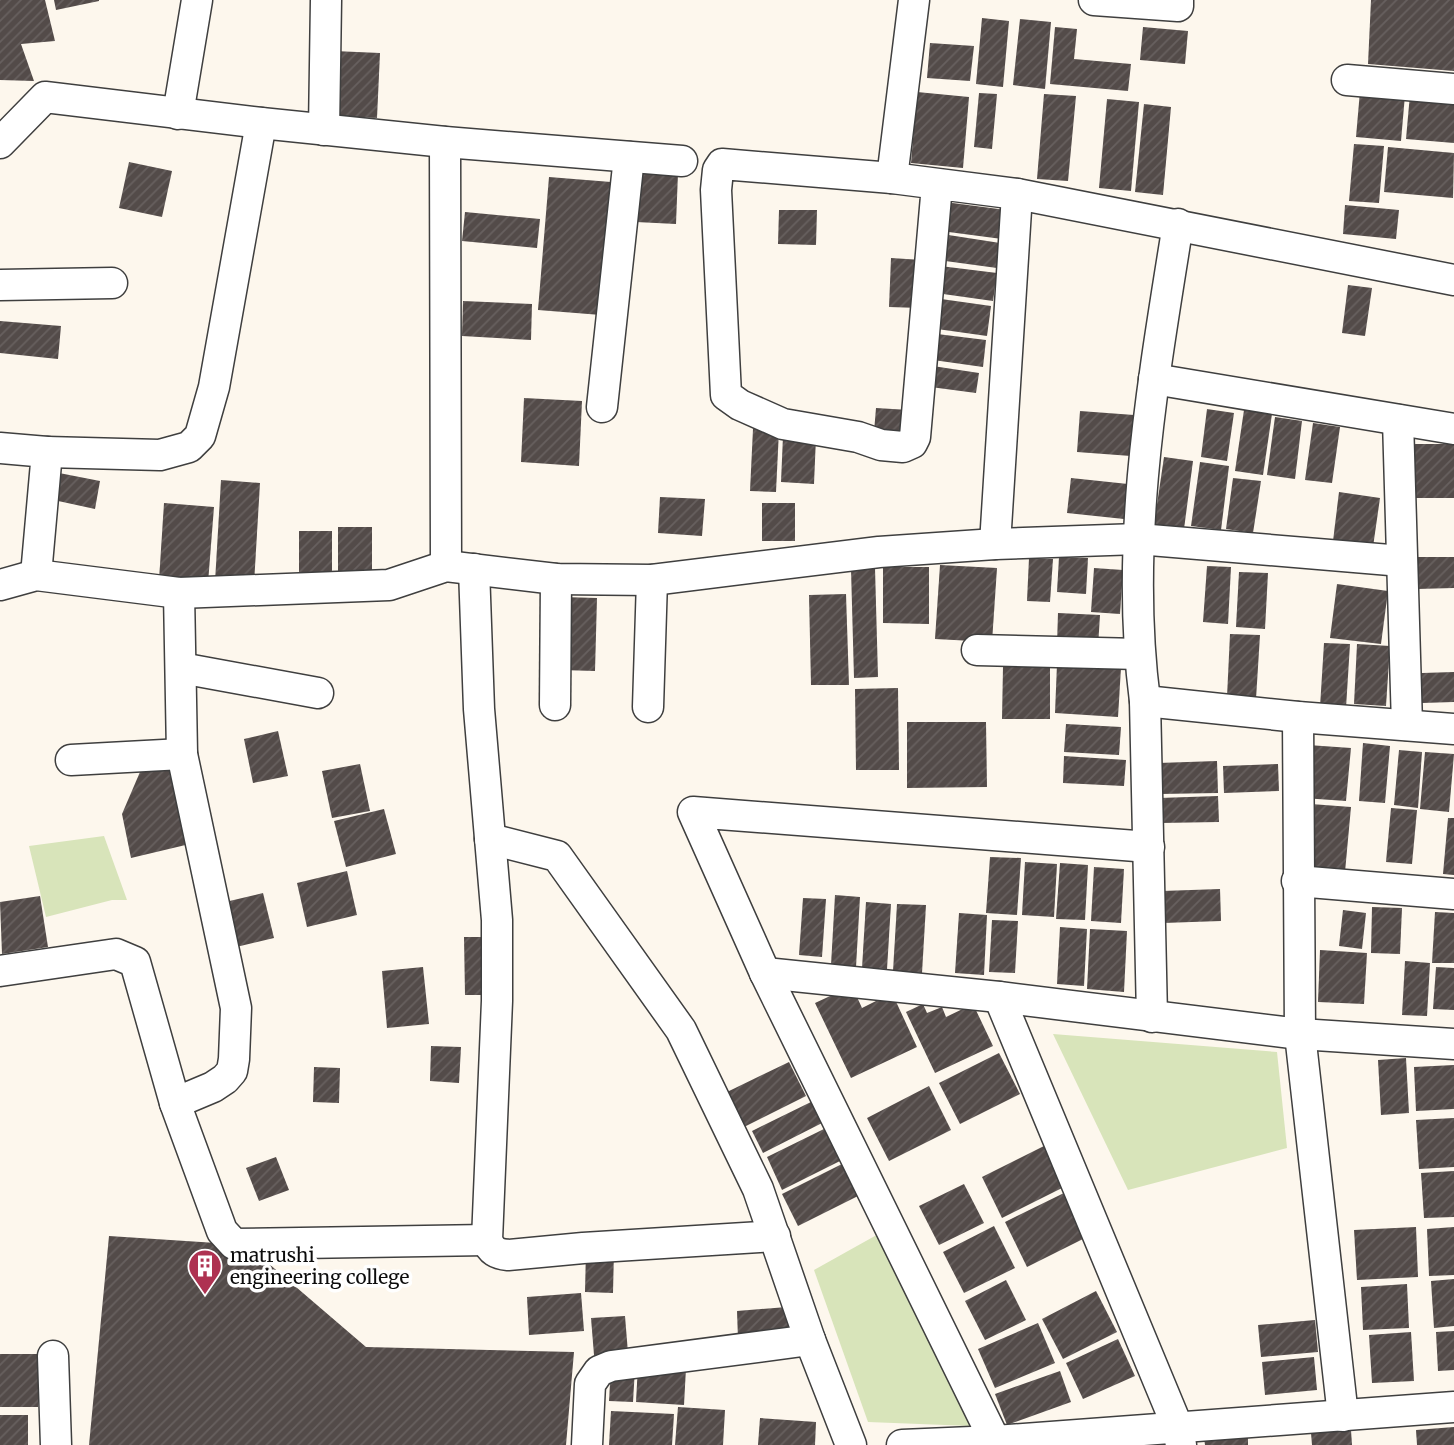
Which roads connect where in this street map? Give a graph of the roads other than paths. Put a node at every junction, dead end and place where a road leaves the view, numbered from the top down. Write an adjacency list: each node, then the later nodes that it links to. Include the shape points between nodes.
1 (197, 0): 8 (street)
2 (326, 0): 10 (street)
3 (914, 0): 15 (street)
4 (1094, 0): 5 (street, via 1178,6)
5 (1178, 0)
6 (1347, 80): 7 (street)
7 (1454, 89)
8 (178, 114): 9 (street); 12 (street, via 45,97)
9 (261, 123): 10 (street); 27 (street, via 214,387 200,436 188,447 160,455)
10 (324, 130): 11 (street)
11 (445, 142): 13 (street); 31 (street)
12 (0, 143)
13 (629, 156): 14 (street); 23 (street)
14 (682, 161)
15 (892, 178): 16 (street); 16 (street, via 722,164 716,190 726,395 783,424 881,445 912,443)
16 (937, 186): 17 (street)
17 (1017, 194): 18 (street); 29 (street)
18 (1178, 225): 19 (street); 22 (street)
19 (1454, 280)
20 (112, 283): 21 (street)
21 (0, 285)
22 (1154, 379): 24 (street); 28 (street)
23 (602, 407)
24 (1398, 420): 25 (street); 30 (street)
25 (1454, 429)
26 (0, 448): 27 (street)
27 (47, 452): 32 (street)
28 (1138, 539): 29 (street); 30 (street); 38 (street)
29 (995, 544): 34 (street, via 879,552)
30 (1402, 561): 45 (street)
31 (460, 567): 33 (street); 36 (street, via 389,585); 49 (street)
32 (36, 575): 35 (street); 36 (street)
33 (556, 579): 34 (street); 42 (street)
34 (652, 580): 43 (street)
35 (0, 585)
36 (179, 593): 39 (street)
37 (977, 650): 38 (street)
38 (1139, 654): 41 (street)
39 (181, 668): 40 (street); 47 (street)
40 (318, 693)
41 (1145, 701): 44 (street); 50 (street)
42 (555, 705)
43 (648, 706)
44 (1298, 717): 45 (street); 51 (street)
45 (1407, 725): 46 (street)
46 (1454, 729)
47 (182, 754): 48 (street); 59 (street, via 236,1008 232,1071 213,1087)
48 (71, 760)
49 (490, 839): 60 (street, via 558,856 681,1030 758,1189); 61 (street, via 497,934)
50 (1149, 848): 54 (street, via 693,812); 56 (street)
51 (1297, 881): 52 (street); 57 (street)
52 (1454, 894)
53 (0, 971): 59 (street, via 116,954 135,962)
54 (765, 972): 55 (street); 67 (street)
55 (999, 997): 56 (street); 66 (street)
56 (1152, 1017): 57 (street)
57 (1300, 1034): 58 (street); 65 (street)
58 (1454, 1044)
59 (175, 1104): 61 (street, via 222,1231 234,1244)
60 (775, 1236): 61 (street, via 508,1255 491,1249); 62 (street)
61 (486, 1240)
62 (810, 1340): 69 (street, via 599,1371 590,1384); 70 (street)
63 (53, 1356): 68 (street)
64 (1454, 1407): 65 (street)
65 (1343, 1416): 66 (street)
66 (1180, 1437): 67 (street)
67 (995, 1441): 71 (street)
68 (56, 1445)
69 (587, 1445)
70 (851, 1445)
71 (902, 1445)

